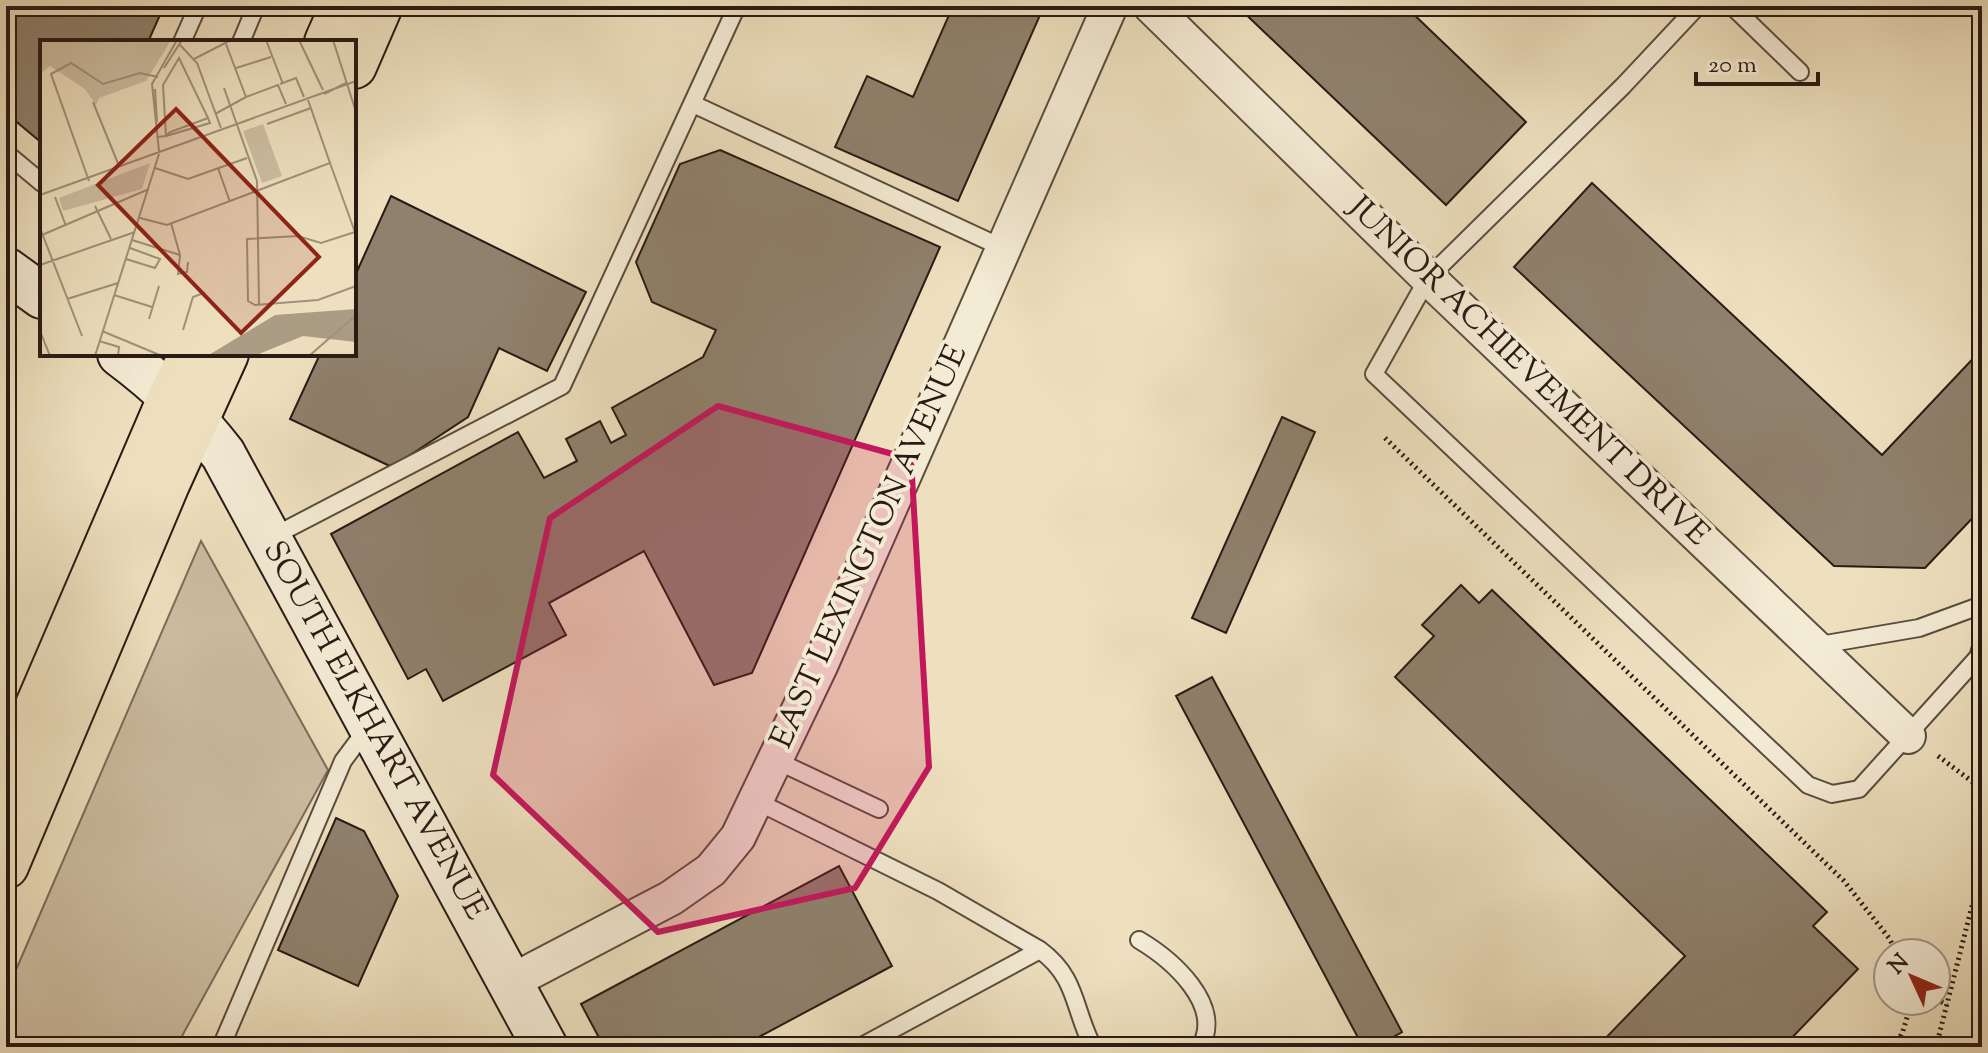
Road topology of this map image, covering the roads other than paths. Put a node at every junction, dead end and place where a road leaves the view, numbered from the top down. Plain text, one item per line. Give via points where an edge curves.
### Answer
1 (198, 6) edge
2 (256, 6) edge
3 (343, 6) edge
4 (380, 6) edge
5 (737, 6) edge
6 (1110, 6) edge
7 (1151, 6) edge
8 (1698, 6) edge
9 (1732, 6) edge
10 (183, 40) edge
11 (242, 40) edge
12 (328, 40) edge
13 (356, 61) edge
14 (1800, 72) dead end
15 (693, 104) junction
16 (6, 153) edge
17 (40, 181) edge
18 (1003, 248) junction
19 (1428, 278) junction
20 (122, 356) edge
21 (192, 356) edge
22 (224, 356) edge
23 (183, 408) junction
24 (269, 538) junction
25 (1982, 605) edge
26 (1982, 644) edge
27 (1814, 646) junction
28 (370, 724) junction
29 (1908, 736) junction
30 (775, 760) junction
31 (7, 777) edge
32 (756, 801) junction
33 (879, 809) dead end
34 (6, 866) edge
35 (1139, 940) dead end
36 (1040, 950) junction
37 (511, 982) junction
38 (221, 1047) edge
39 (545, 1047) edge
40 (860, 1047) edge
41 (1093, 1047) edge
42 (1200, 1047) edge

1 - 10 lane
2 - 11 lane
3 - 12 main road
4 - 13 main road
5 - 15 lane
6 - 18 street, EAST LEXINGTON AVENUE
7 - 19 street, JUNIOR ACHIEVEMENT DRIVE
8 - 19 lane
9 - 14 lane
15 - 18 lane
15 - 24 lane via 562,386
16 - 17 lane
18 - 30 street, EAST LEXINGTON AVENUE
19 - 27 street, JUNIOR ACHIEVEMENT DRIVE
19 - 29 lane via 1374,374 1808,785 1832,794 1859,789
20 - 23 main road, SOUTH ELKHART AVENUE
21 - 23 main road
22 - 23 main road
23 - 24 main road, SOUTH ELKHART AVENUE via 223,454
23 - 31 main road
23 - 34 main road
24 - 28 main road, SOUTH ELKHART AVENUE
25 - 27 lane via 1919,628
26 - 29 lane via 1978,657
27 - 29 street, JUNIOR ACHIEVEMENT DRIVE
28 - 37 main road, SOUTH ELKHART AVENUE
28 - 38 lane via 343,761
30 - 32 street, EAST LEXINGTON AVENUE
30 - 33 lane
32 - 36 lane via 938,891
32 - 37 street, EAST LEXINGTON AVENUE via 738,837 711,870 671,898
35 - 42 lane via 1171,964 1198,996 1206,1017
36 - 40 lane
36 - 41 lane via 1068,979
37 - 39 main road, SOUTH ELKHART AVENUE

